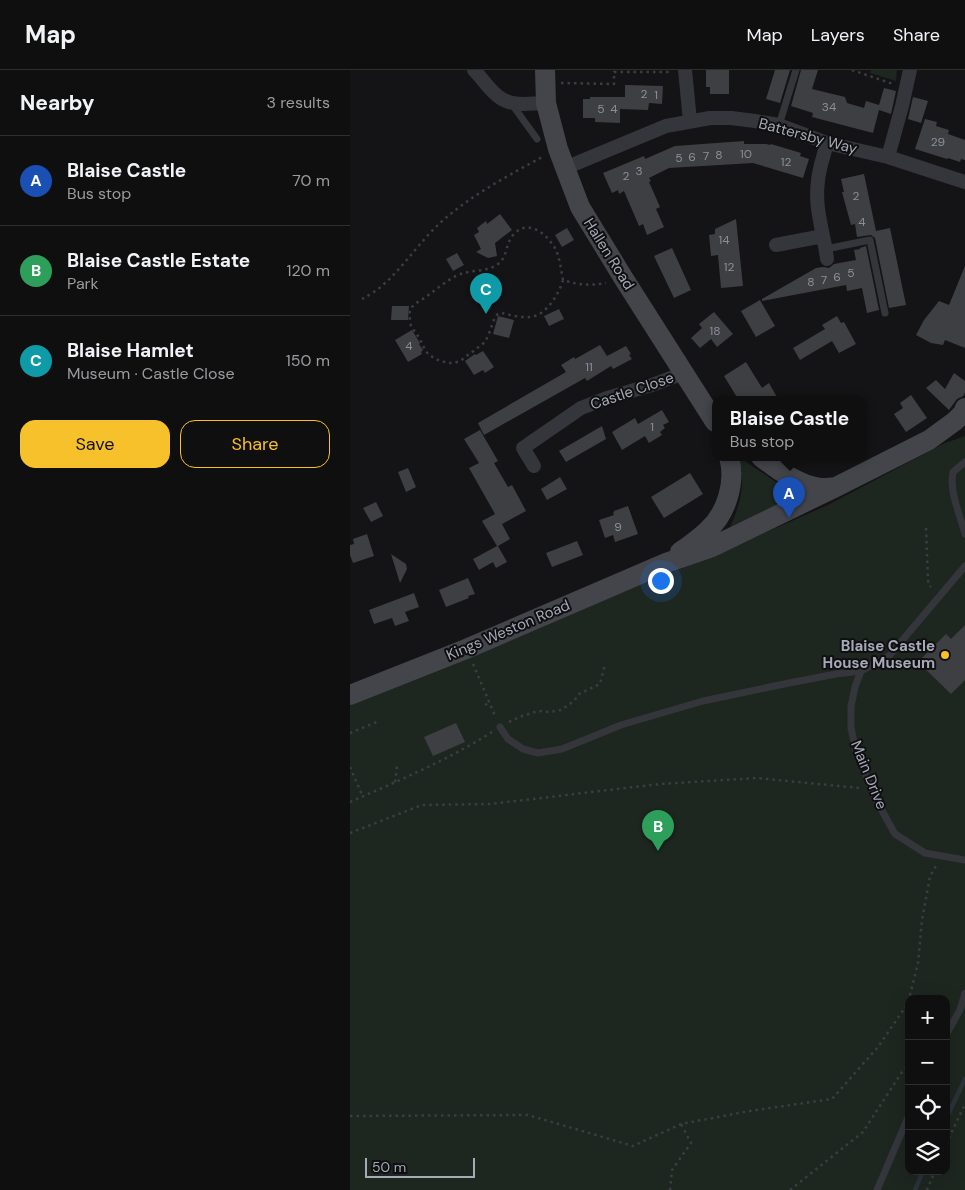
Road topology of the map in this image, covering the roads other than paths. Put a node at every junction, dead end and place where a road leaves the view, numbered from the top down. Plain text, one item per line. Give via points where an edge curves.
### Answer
1 (474, 70) edge
2 (796, 70) edge
3 (910, 70) edge
4 (685, 71) edge
5 (545, 76) edge
6 (511, 102) junction
7 (546, 103) junction
8 (690, 121) junction
9 (779, 125) junction
10 (537, 139) dead end
11 (828, 143) junction
12 (888, 157) junction
13 (565, 168) junction
14 (965, 182) edge
15 (776, 245) dead end
16 (825, 248) junction
17 (885, 313) dead end
18 (684, 374) junction
19 (964, 411) edge
20 (712, 417) edge
21 (730, 461) edge
22 (766, 461) edge
23 (965, 462) edge
24 (534, 466) dead end
25 (836, 487) junction
26 (963, 521) edge
27 (965, 534) edge
28 (666, 563) junction
29 (965, 566) edge
30 (861, 671) junction
31 (350, 695) edge
32 (500, 727) road end
33 (965, 860) edge
34 (965, 992) edge
35 (950, 1028) edge
36 (905, 1124) edge
37 (877, 1190) edge

1 - 6 street via 494,93
2 - 9 lane
3 - 12 street
4 - 8 street
5 - 7 main road, Hallen Road
6 - 7 street
6 - 10 lane
7 - 13 main road, Hallen Road
8 - 9 street, Battersby Way via 731,118
8 - 13 street, Battersby Way via 666,126
9 - 11 street, Battersby Way
11 - 12 street, Battersby Way
11 - 16 street via 818,180 817,202
12 - 14 street, Battersby Way
13 - 18 main road, Hallen Road via 580,207
15 - 16 street
16 - 17 lane via 870,240
18 - 20 main road, Hallen Road
18 - 24 street, Castle Close via 581,408 523,448
19 - 25 main road via 929,440
21 - 28 main road via 731,480 721,514 710,529
22 - 25 main road via 804,483 820,488
23 - 26 lane via 952,472 952,489
25 - 28 main road via 712,546
26 - 27 lane
28 - 31 main road, Kings Weston Road
29 - 30 lane via 889,656
30 - 32 lane via 703,701 622,725 562,749 538,753 523,749 508,739
30 - 33 lane, Main Drive via 851,706 851,728 856,751 875,798 895,834 925,853
34 - 35 lane
36 - 37 lane

